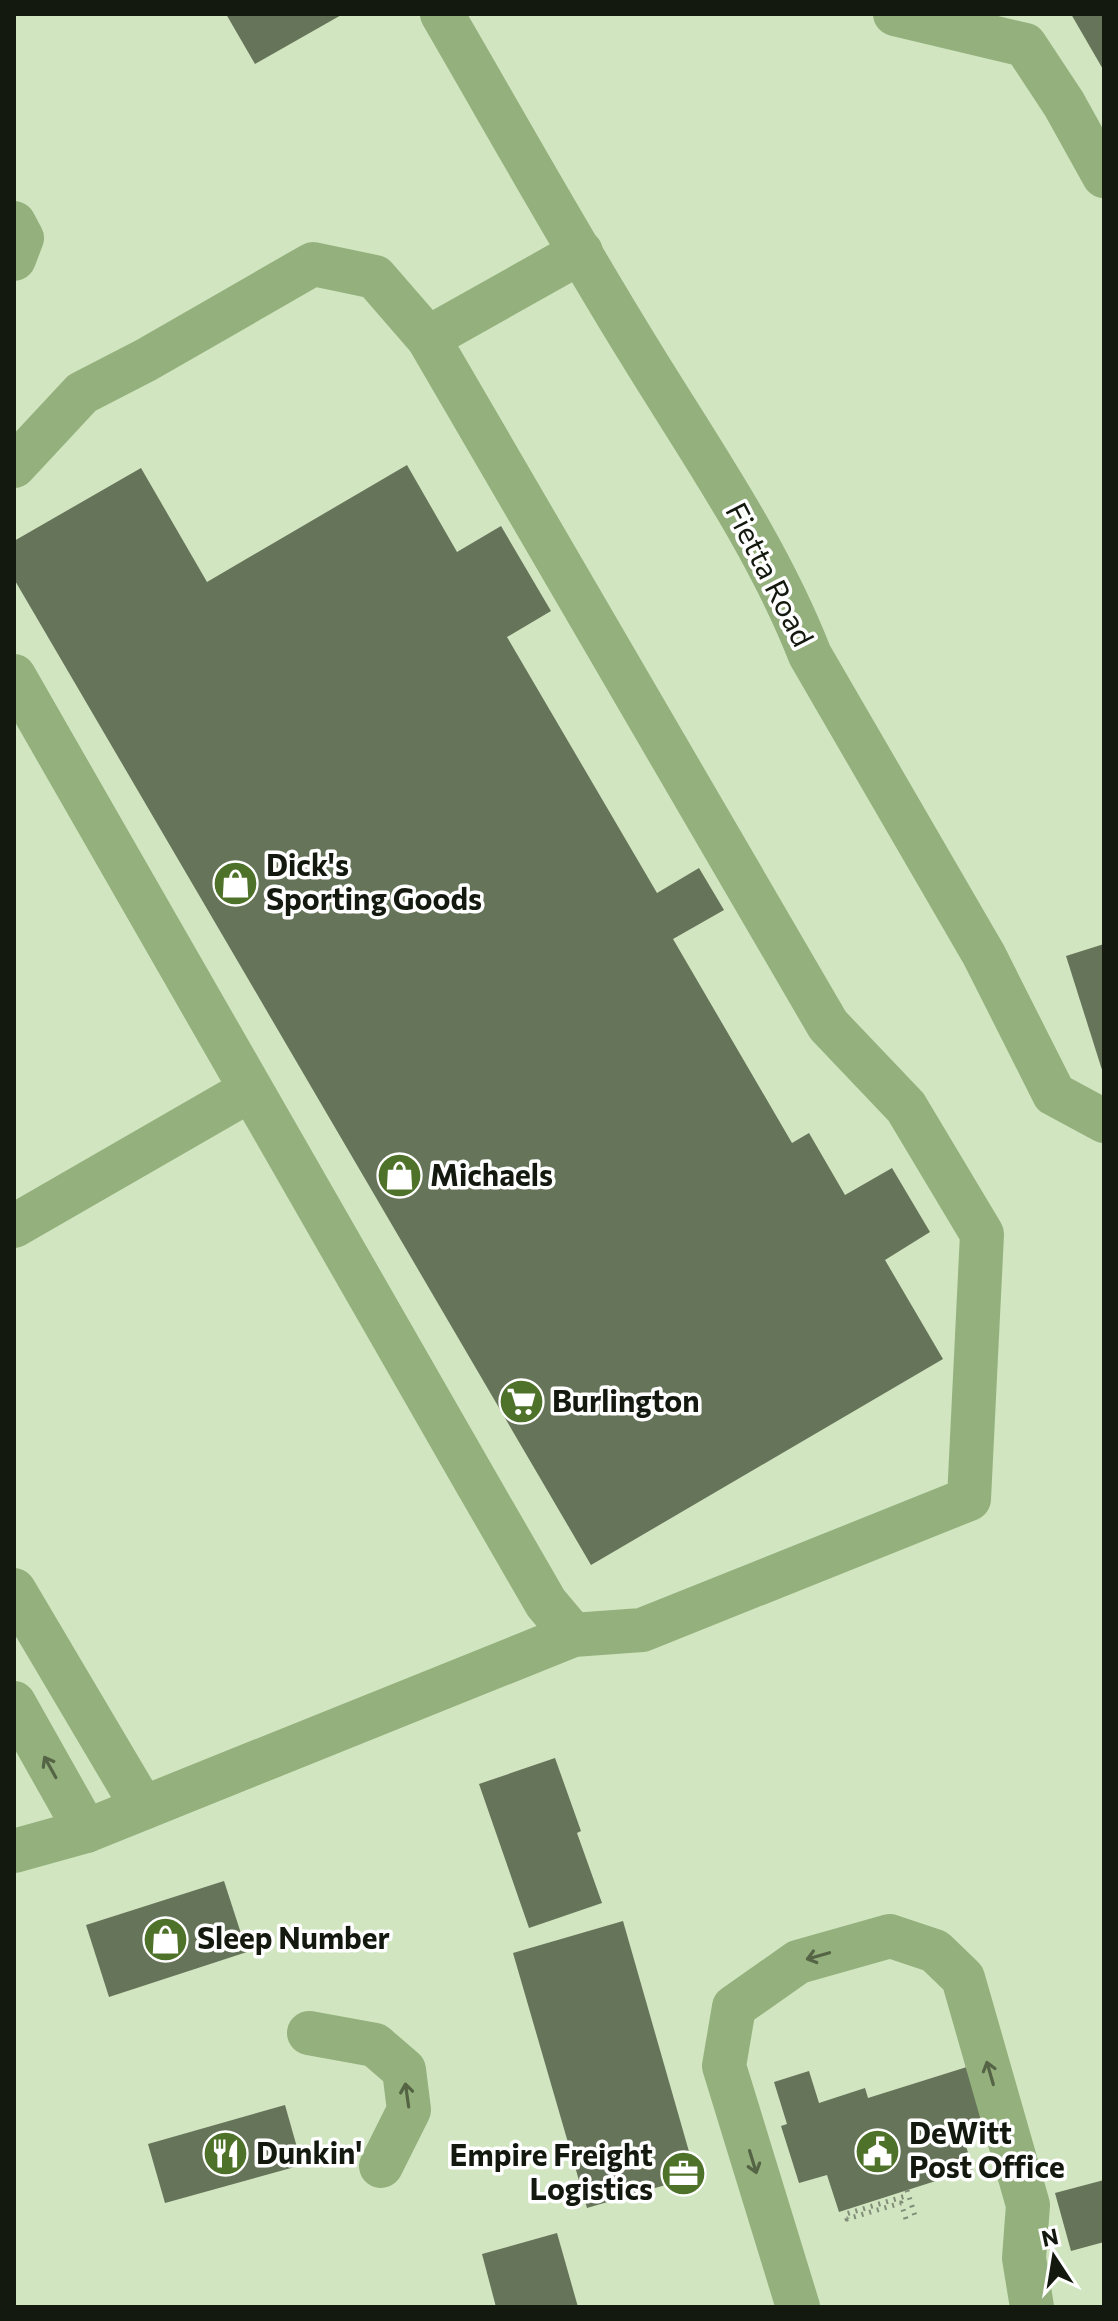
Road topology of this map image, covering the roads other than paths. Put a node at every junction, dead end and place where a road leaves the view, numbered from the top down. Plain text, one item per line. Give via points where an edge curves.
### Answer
1 (442, 14) edge
2 (895, 14) edge
3 (1104, 176) edge
4 (14, 223) edge
5 (581, 252) junction
6 (14, 259) edge
7 (428, 338) junction
8 (14, 466) edge
9 (14, 676) edge
10 (250, 1090) junction
11 (1104, 1121) edge
12 (14, 1226) edge
13 (14, 1590) edge
14 (573, 1635) junction
15 (14, 1703) edge
16 (143, 1808) junction
17 (86, 1831) junction
18 (14, 1851) edge
19 (309, 2033) dead end
20 (381, 2166) dead end
21 (798, 2307) edge
22 (1032, 2307) edge

1 - 5 lane, Fietta Road
2 - 3 lane via 1025,45
4 - 6 lane via 22,238
5 - 7 lane
5 - 11 lane, Fietta Road via 754,536 790,603 810,655 984,955 1054,1094
7 - 8 lane via 375,277 313,264 82,393
7 - 14 lane via 828,1025 906,1107 982,1234 969,1499 642,1630
9 - 10 lane
10 - 12 lane
10 - 14 lane via 546,1603
13 - 16 lane
14 - 16 lane
17 -> 15 lane
16 - 17 lane
17 - 18 lane
20 -> 19 lane via 409,2110 404,2070 375,2045
22 -> 21 lane via 1024,2258 1028,2205 963,1978 935,1951 890,1936 798,1962 734,2007 724,2066

